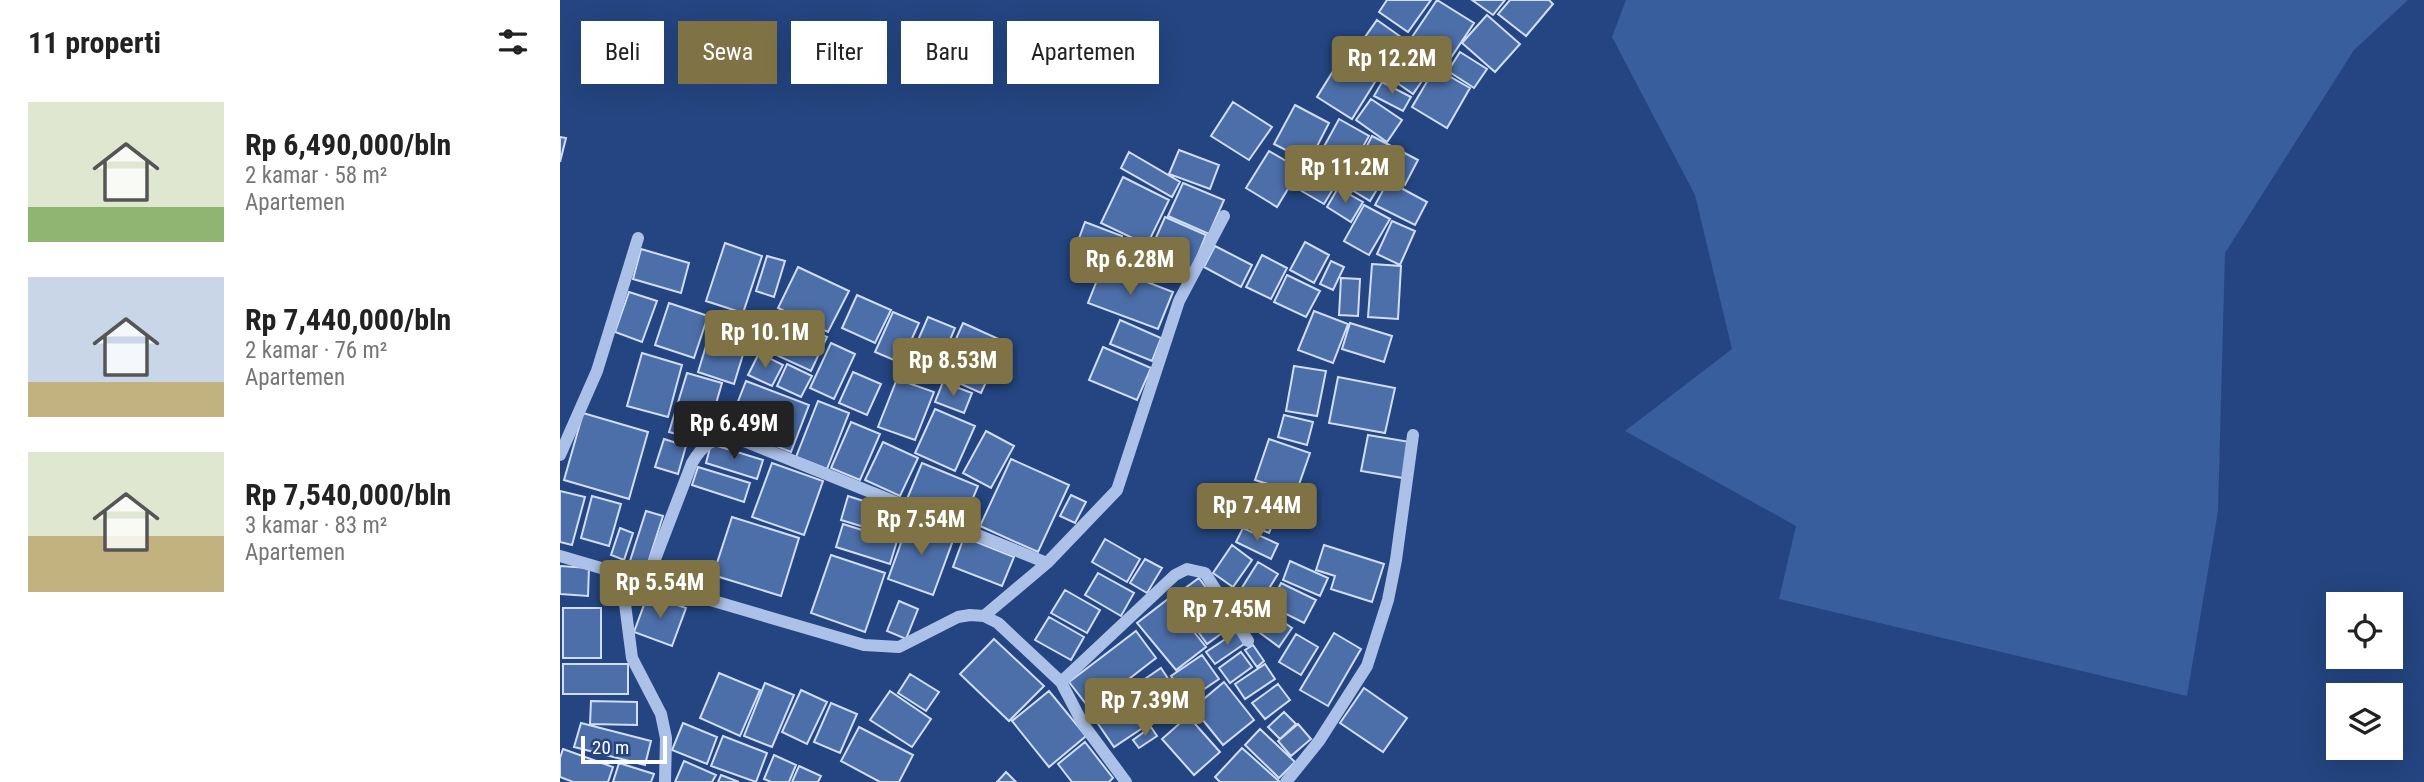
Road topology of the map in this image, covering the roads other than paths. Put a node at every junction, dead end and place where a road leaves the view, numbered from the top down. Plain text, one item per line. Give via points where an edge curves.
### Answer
1 (1224, 216) dead end
2 (638, 238) dead end
3 (1413, 435) dead end
4 (560, 455) edge
5 (560, 556) edge
6 (1047, 563) junction
7 (621, 573) junction
8 (647, 580) junction
9 (984, 617) junction
10 (1248, 641) dead end
11 (1061, 682) junction
12 (665, 782) edge
13 (1126, 782) edge
14 (1286, 782) edge

1 - 6 street via 1179,301 1117,490
2 - 4 street via 597,371
3 - 14 street via 1388,600 1367,666 1319,741
5 - 7 street
6 - 8 street via 734,437 710,441 692,463
6 - 9 street
7 - 8 street
7 - 12 street via 632,658 660,714 666,738
8 - 9 street via 881,647 899,647 958,617
9 - 11 street via 998,623
10 - 11 street via 1205,573 1187,569 1175,575
11 - 13 street via 1083,724

